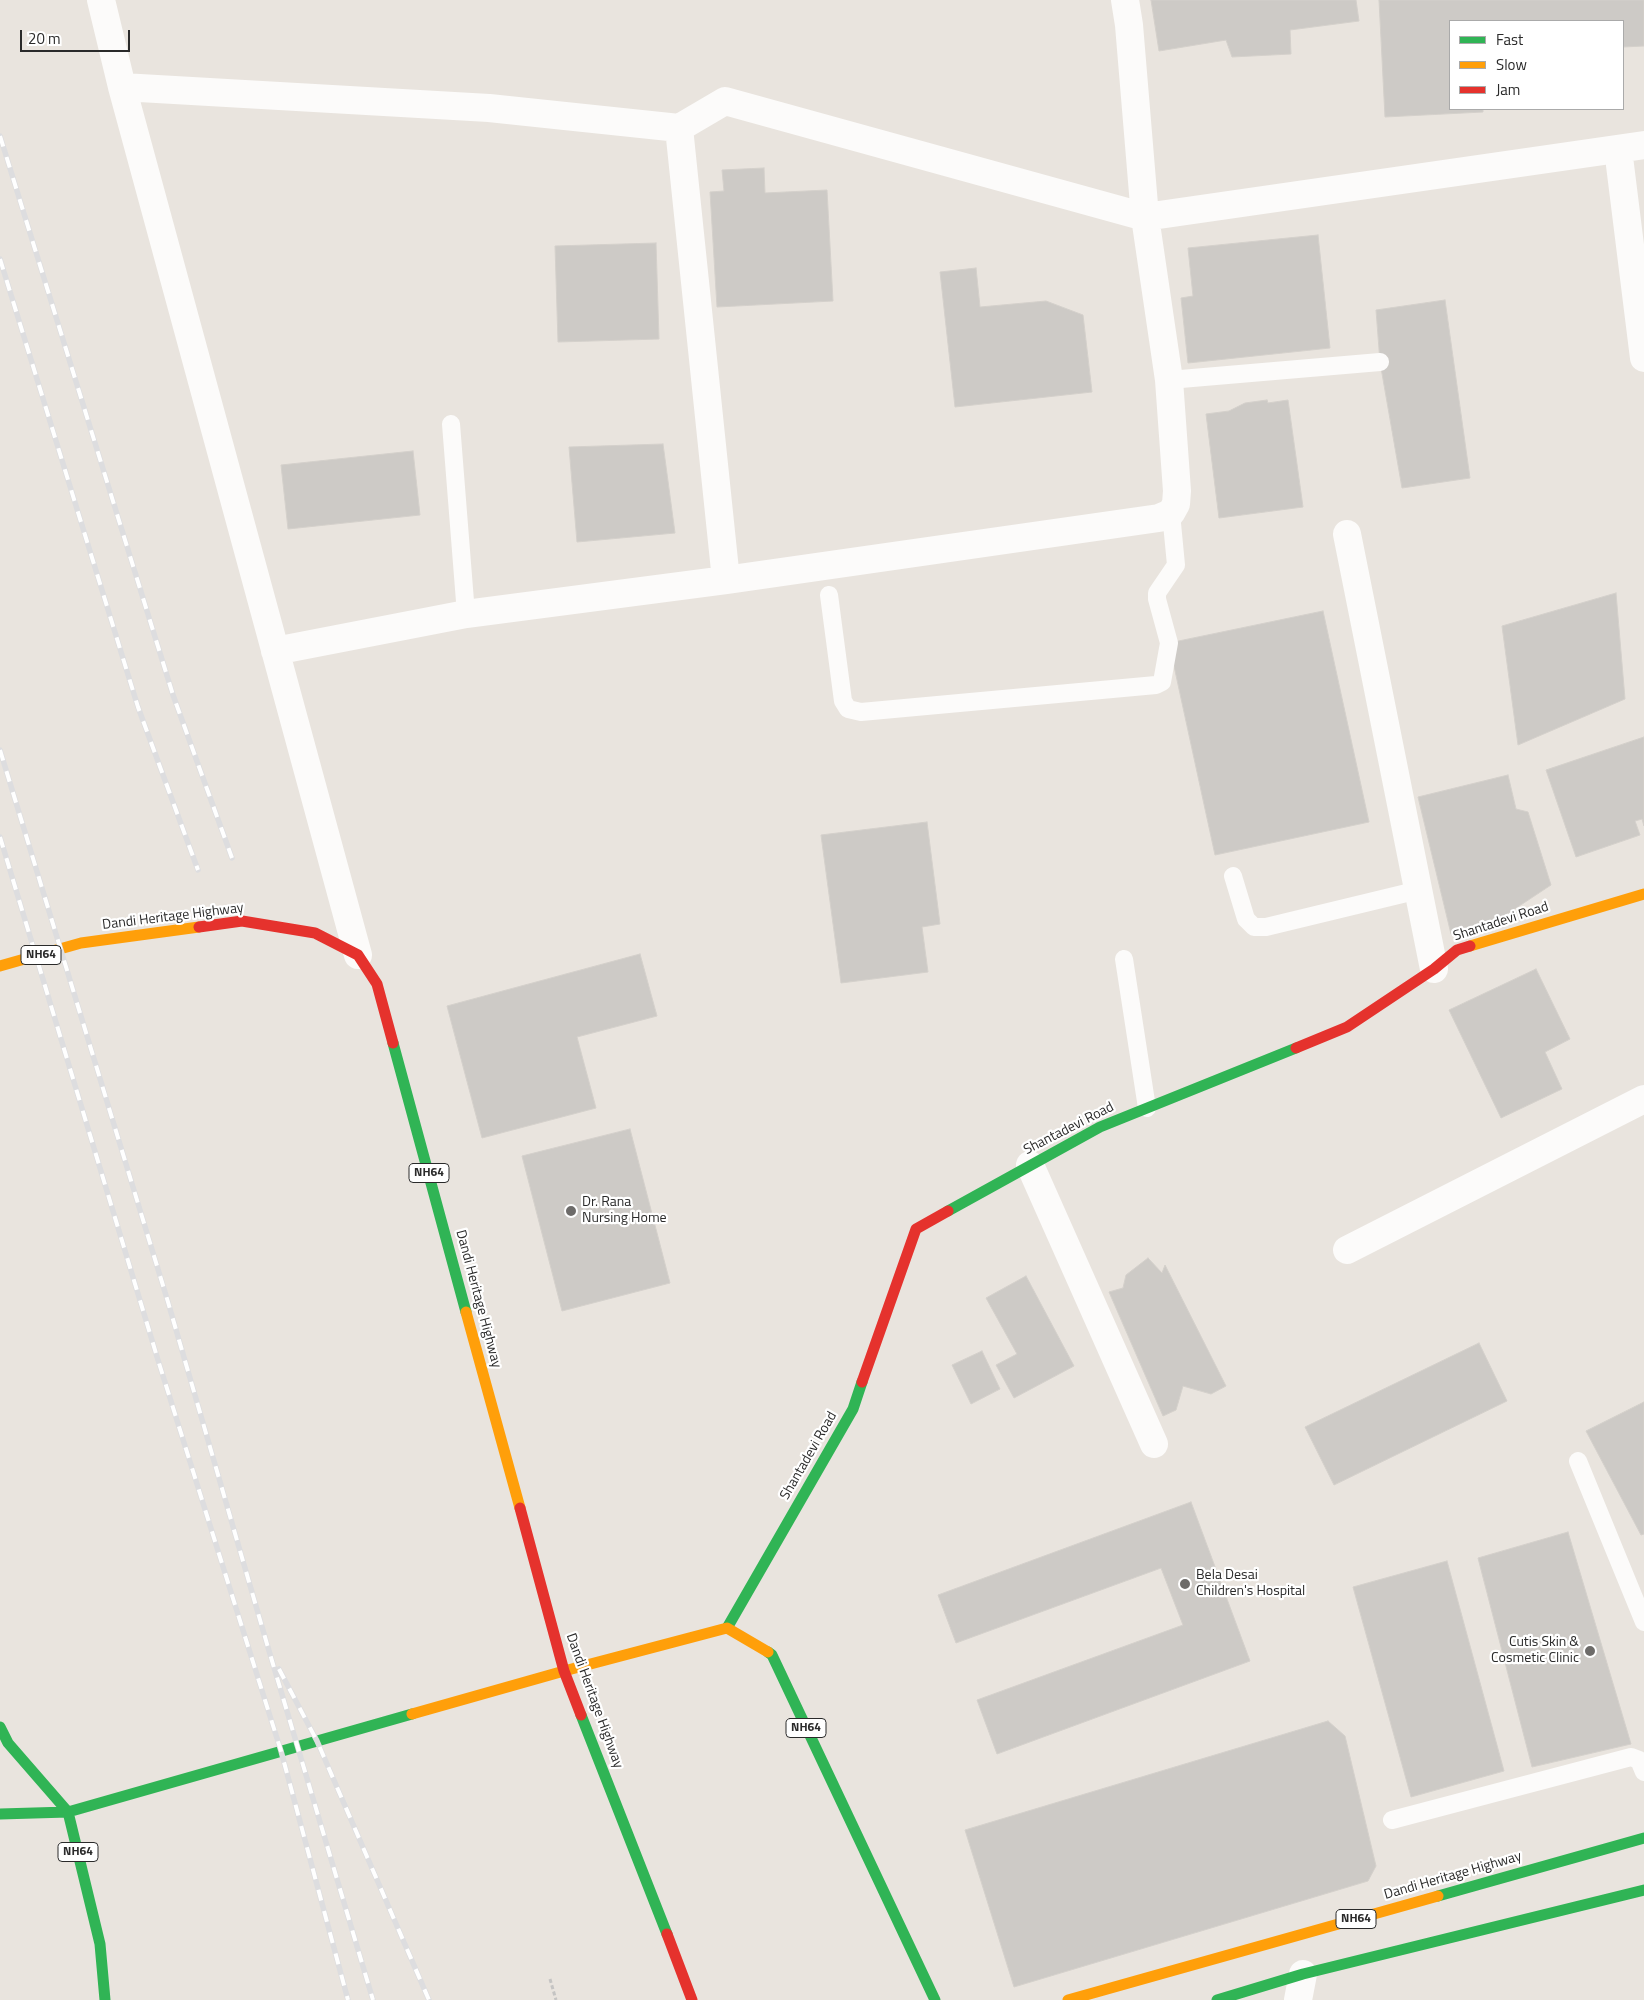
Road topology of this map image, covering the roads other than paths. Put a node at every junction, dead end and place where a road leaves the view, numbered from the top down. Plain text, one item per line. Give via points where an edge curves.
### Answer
1 (101, 0) edge
2 (1125, 0) edge
3 (122, 87) junction
4 (679, 128) junction
5 (1631, 147) edge
6 (1145, 218) junction
7 (1644, 358) edge
8 (1380, 362) dead end
9 (1169, 380) junction
10 (451, 424) dead end
11 (1170, 514) junction
12 (1347, 534) dead end
13 (726, 580) junction
14 (829, 596) dead end
15 (466, 614) junction
16 (275, 651) junction
17 (1233, 876) dead end
18 (1419, 890) junction
19 (1644, 894) edge
20 (358, 955) junction
21 (1124, 959) dead end
22 (0, 966) edge
23 (1434, 969) junction
24 (1644, 1099) edge
25 (1147, 1108) junction
26 (1030, 1165) junction
27 (1347, 1250) dead end
28 (1154, 1444) dead end
29 (1578, 1461) dead end
30 (1644, 1622) edge
31 (727, 1628) junction
32 (564, 1671) junction
33 (0, 1726) edge
34 (1644, 1772) edge
35 (68, 1812) junction
36 (0, 1814) edge
37 (1392, 1820) dead end
38 (1644, 1838) edge
39 (1644, 1890) edge
40 (1300, 1987) edge
41 (105, 2000) edge
42 (692, 2000) edge
43 (936, 2000) edge
44 (1068, 2000) edge
45 (1217, 2000) edge

1 - 3 street
2 - 6 street
3 - 4 street via 489,108
3 - 16 street
4 - 6 street via 725,101
4 - 13 street
5 - 6 street
5 - 7 street
6 - 9 street
8 - 9 lane
9 - 11 street via 1177,492 1176,504
10 - 15 lane
11 - 13 street
11 - 14 lane via 1176,566 1157,593 1169,643 1162,682 1156,685 861,712 848,709 843,701
12 - 18 street
13 - 15 street
15 - 16 street
16 - 20 street
17 - 18 lane via 1246,919 1254,927 1266,927
18 - 23 street
19 - 23 main road, Shantadevi Road via 1457,950
20 - 22 main road, Dandi Heritage Highway / NH64 via 315,933 242,921 81,943
20 - 32 main road, Dandi Heritage Highway / NH64 via 377,984
21 - 25 lane
23 - 25 main road, Shantadevi Road via 1348,1027
24 - 27 street
25 - 26 main road, Shantadevi Road via 1100,1127
26 - 28 street
26 - 31 main road, Shantadevi Road via 916,1229 853,1409
29 - 30 lane
31 - 32 main road
31 - 43 main road, NH64 via 772,1655
32 - 35 main road
32 - 42 main road, Dandi Heritage Highway / NH64
33 - 35 main road, NH64 via 8,1743
34 - 37 lane via 1639,1760 1631,1757
35 - 36 main road
35 - 41 main road, NH64 via 100,1944
38 - 44 main road, Dandi Heritage Highway / NH64
39 - 40 main road
40 - 45 main road

